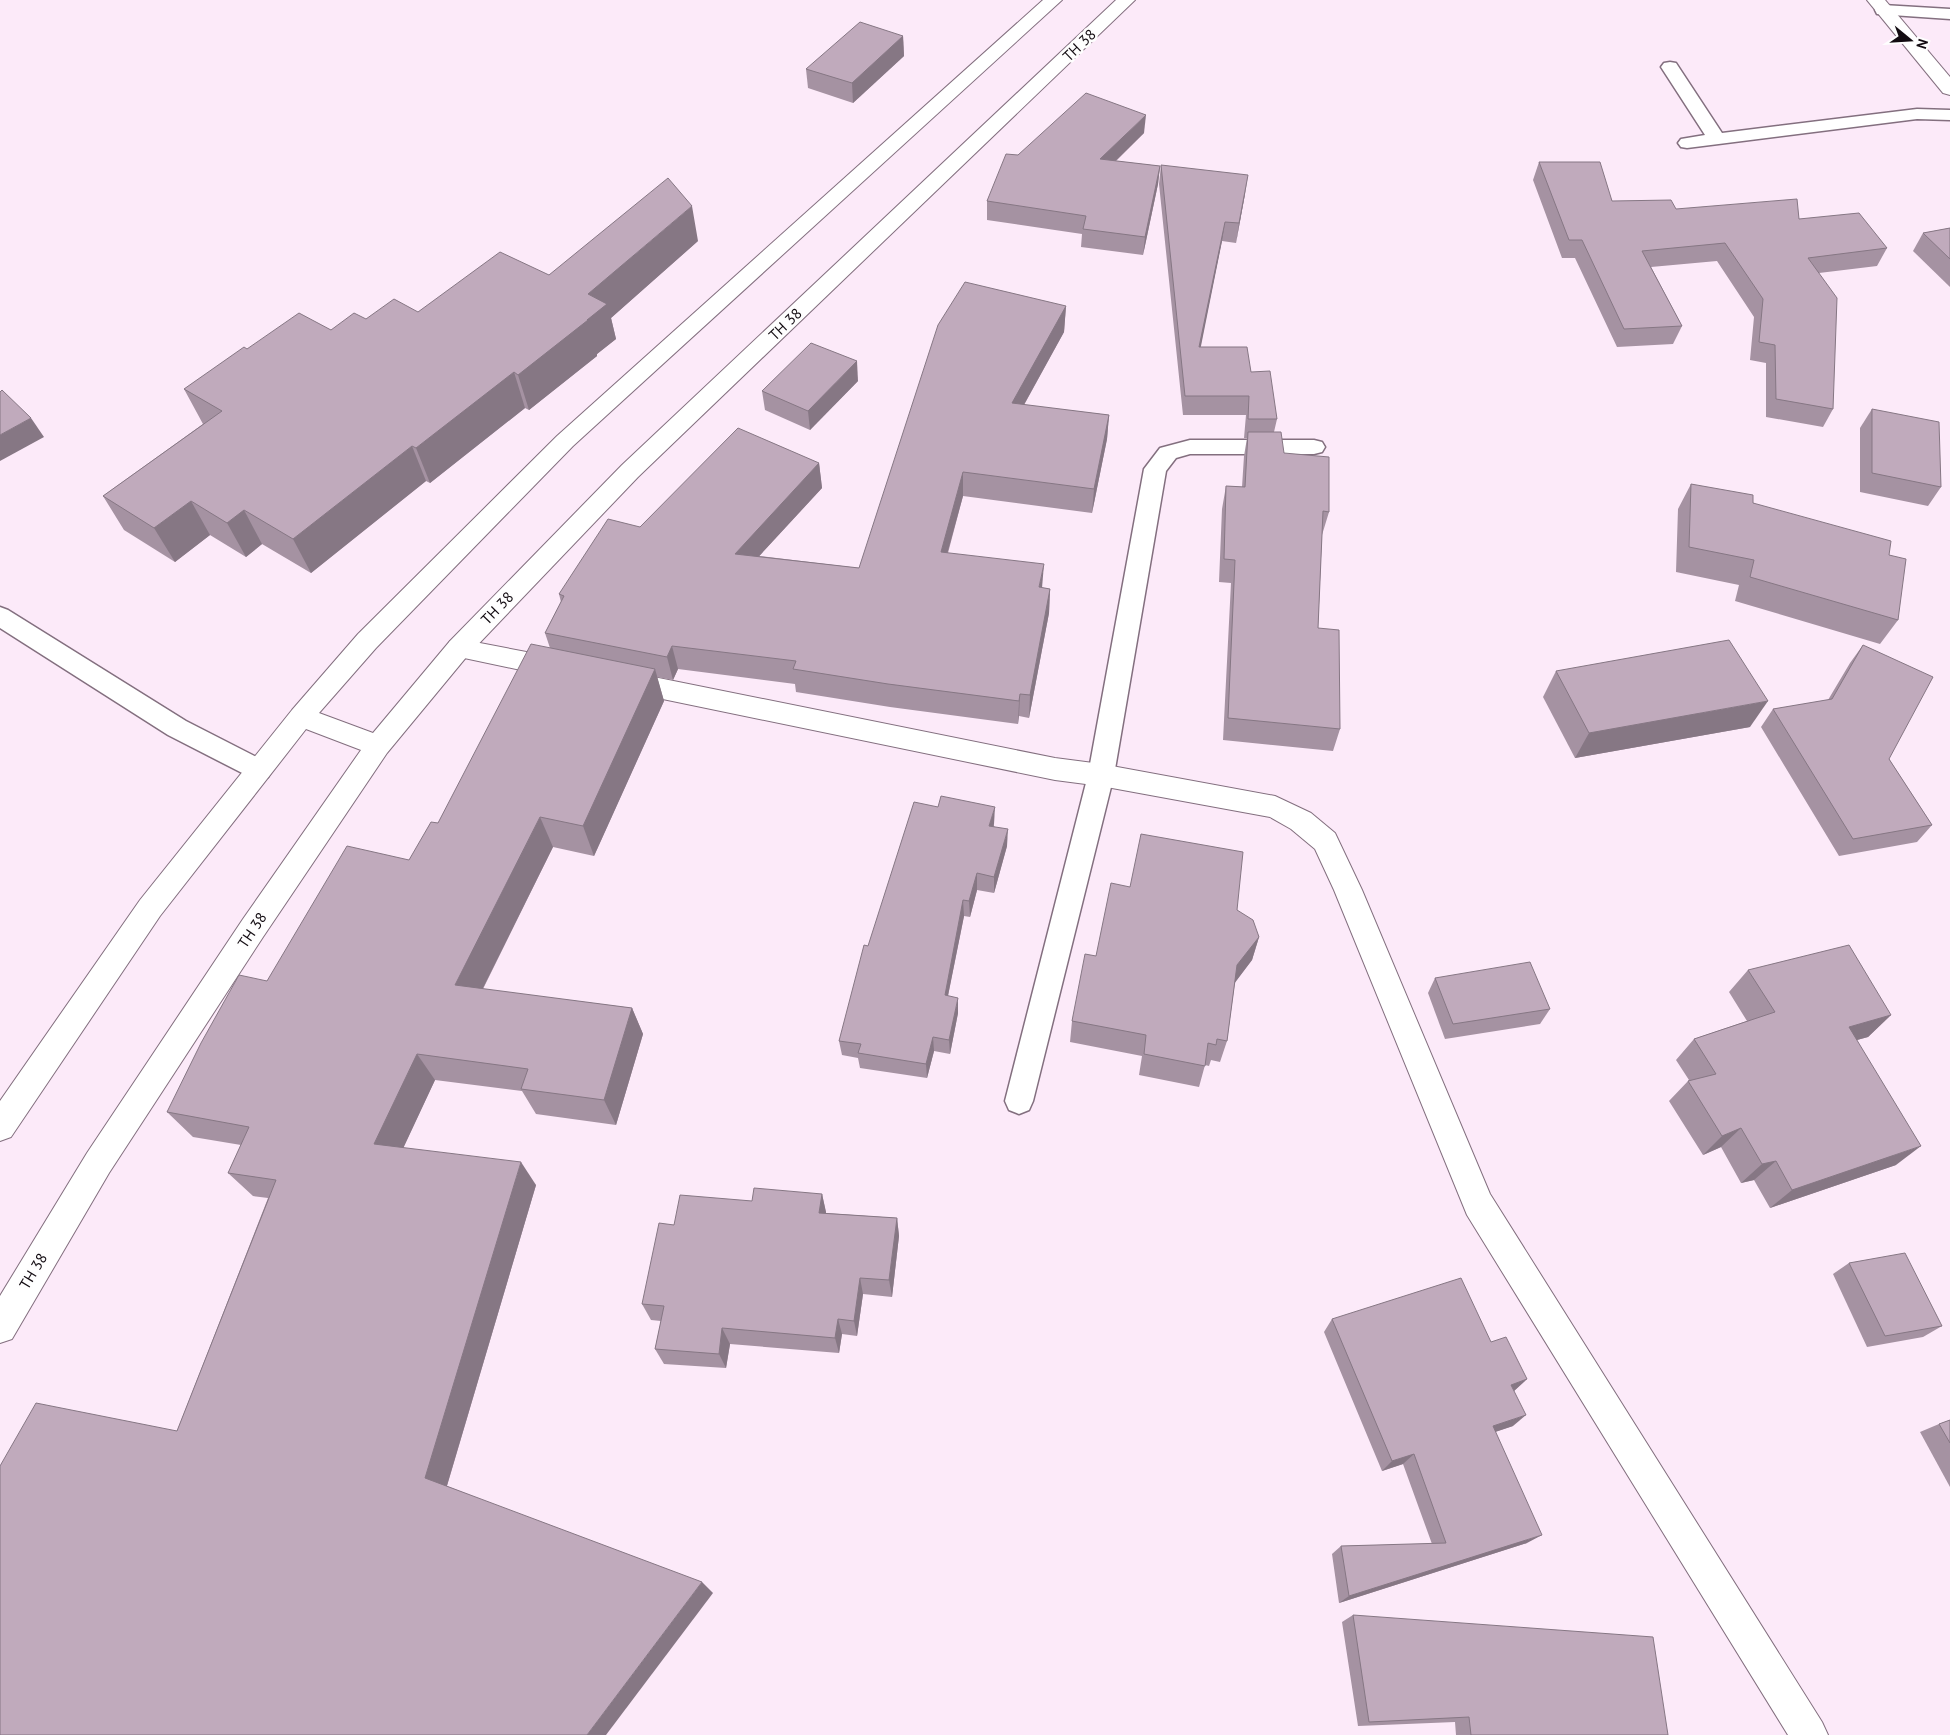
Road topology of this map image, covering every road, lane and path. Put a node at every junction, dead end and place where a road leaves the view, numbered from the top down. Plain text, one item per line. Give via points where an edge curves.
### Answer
1 (1053, 0) edge
2 (1126, 0) edge
3 (1880, 5) edge
4 (1950, 14) edge
5 (1670, 67) dead end
6 (1950, 89) edge
7 (1950, 115) edge
8 (1717, 140) junction
9 (1687, 143) dead end
10 (1314, 447) dead end
11 (0, 616) edge
12 (459, 648) junction
13 (301, 717) junction
14 (378, 746) junction
15 (259, 770) junction
16 (1101, 775) junction
17 (1019, 1102) dead end
18 (0, 1127) edge
19 (0, 1326) edge
20 (1809, 1735) edge

1 - 13 street via 565,441 367,641
2 - 12 street, TH 38 via 630,470
3 - 4 lane
3 - 6 street
5 - 8 lane
7 - 8 lane via 1917,114
8 - 9 lane
10 - 16 lane via 1190,447 1168,453 1155,469
11 - 15 lane via 177,728
12 - 14 street, TH 38
12 - 16 street via 1055,769
13 - 14 street
13 - 15 street
14 - 19 street, TH 38 via 98,1163
15 - 18 street via 150,908
16 - 17 lane
16 - 20 street via 1275,807 1301,821 1325,841 1478,1204

